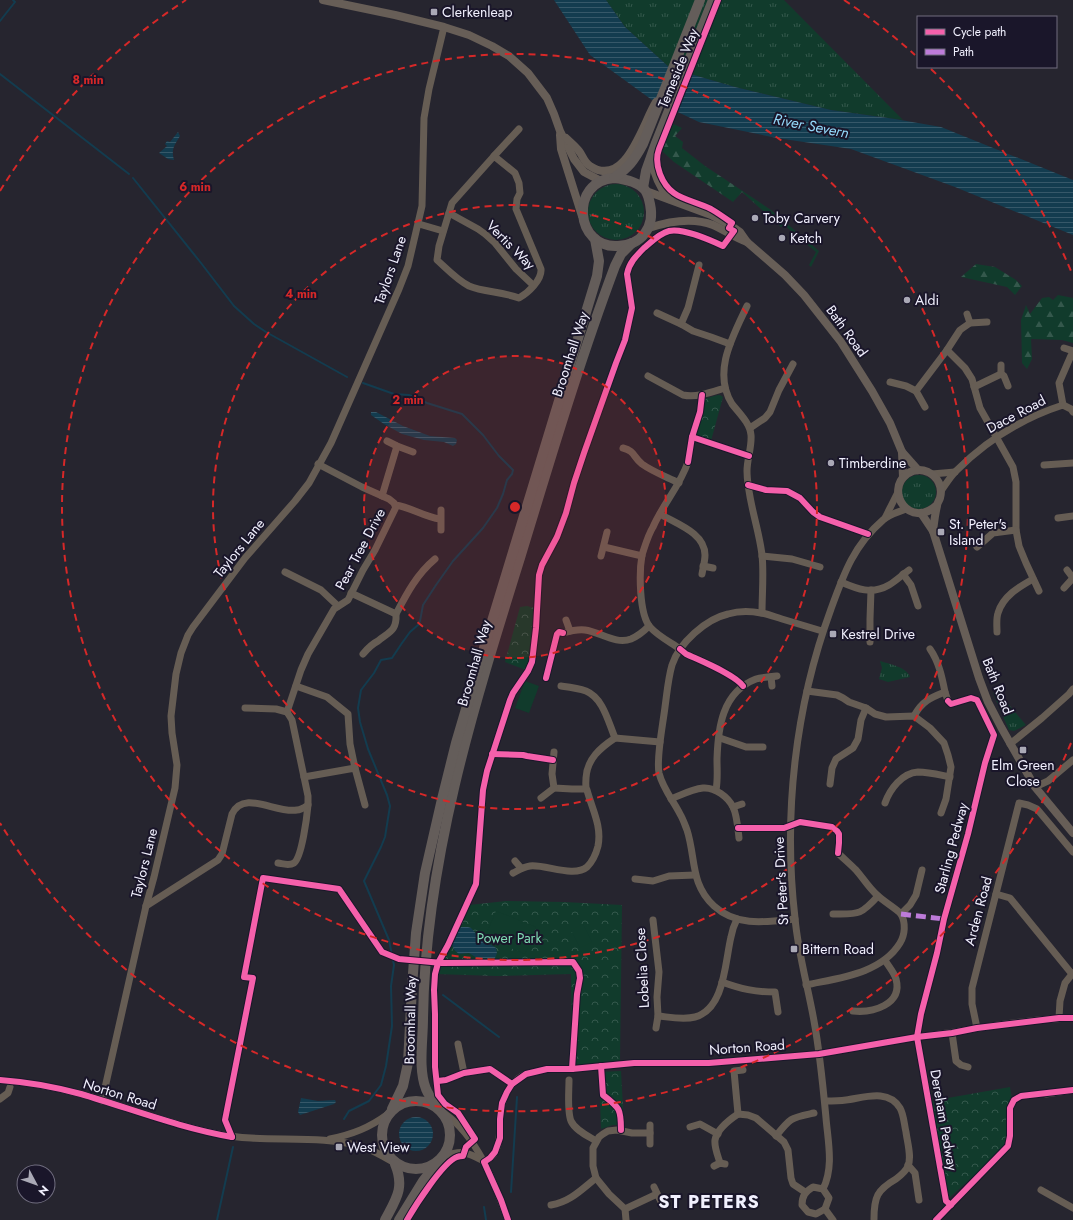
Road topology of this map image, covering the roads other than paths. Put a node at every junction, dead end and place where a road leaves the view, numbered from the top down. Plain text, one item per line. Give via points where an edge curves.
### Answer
1 (324, 0) edge
2 (700, 0) edge
3 (713, 0) edge
4 (342, 2) edge
5 (444, 27) junction
6 (646, 128) junction
7 (518, 129) dead end
8 (560, 131) junction
9 (494, 156) junction
10 (651, 158) junction
11 (614, 178) junction
12 (601, 181) junction
13 (644, 189) junction
14 (669, 199) junction
15 (449, 213) junction
16 (583, 219) junction
17 (419, 224) junction
18 (649, 228) junction
19 (443, 231) junction
20 (595, 239) junction
21 (747, 242) junction
22 (632, 243) junction
23 (699, 265) dead end
24 (533, 285) junction
25 (747, 306) dead end
26 (657, 313) dead end
27 (967, 314) dead end
28 (740, 321) junction
29 (987, 322) dead end
30 (970, 323) junction
31 (681, 324) junction
32 (748, 324) dead end
33 (730, 344) junction
34 (1064, 348) dead end
35 (947, 350) junction
36 (793, 364) dead end
37 (1001, 365) dead end
38 (1001, 374) junction
39 (648, 376) dead end
40 (890, 382) dead end
41 (1008, 386) dead end
42 (974, 387) junction
43 (725, 388) junction
44 (916, 391) junction
45 (1063, 405) junction
46 (925, 407) dead end
47 (1073, 412) edge
48 (750, 428) junction
49 (996, 437) junction
50 (387, 441) dead end
51 (397, 446) junction
52 (623, 448) dead end
53 (413, 452) dead end
54 (902, 452) junction
55 (688, 462) dead end
56 (1073, 463) edge
57 (318, 464) junction
58 (1044, 465) dead end
59 (918, 470) junction
60 (955, 472) junction
61 (932, 474) junction
62 (903, 478) junction
63 (679, 483) junction
64 (941, 491) junction
65 (898, 492) junction
66 (382, 496) junction
67 (395, 505) junction
68 (937, 505) junction
69 (906, 509) junction
70 (441, 510) dead end
71 (921, 513) junction
72 (660, 514) junction
73 (1073, 516) edge
74 (885, 518) junction
75 (440, 519) junction
76 (1065, 525) dead end
77 (441, 530) dead end
78 (1016, 530) junction
79 (933, 531) junction
80 (607, 532) dead end
81 (977, 547) dead end
82 (604, 548) junction
83 (601, 556) dead end
84 (642, 556) junction
85 (762, 556) junction
86 (435, 558) dead end
87 (703, 566) junction
88 (820, 567) dead end
89 (713, 568) dead end
90 (1067, 570) dead end
91 (285, 572) dead end
92 (702, 574) dead end
93 (1073, 578) edge
94 (1033, 579) junction
95 (840, 582) junction
96 (1064, 588) dead end
97 (871, 590) junction
98 (1039, 591) dead end
99 (351, 593) junction
100 (338, 606) junction
101 (918, 606) dead end
102 (762, 613) junction
103 (396, 614) junction
104 (566, 620) dead end
105 (649, 626) junction
106 (822, 631) junction
107 (997, 632) dead end
108 (870, 642) dead end
109 (680, 649) junction
110 (930, 649) dead end
111 (363, 654) dead end
112 (296, 686) junction
113 (561, 686) dead end
114 (772, 686) dead end
115 (1073, 689) edge
116 (807, 691) junction
117 (945, 692) junction
118 (948, 701) dead end
119 (245, 708) dead end
120 (866, 708) junction
121 (287, 712) junction
122 (914, 716) junction
123 (615, 738) junction
124 (720, 738) junction
125 (660, 742) junction
126 (1010, 744) junction
127 (763, 747) dead end
128 (554, 752) dead end
129 (1073, 760) edge
130 (355, 768) junction
131 (950, 776) junction
132 (304, 777) junction
133 (830, 784) dead end
134 (1035, 787) junction
135 (554, 788) junction
136 (586, 789) junction
137 (716, 790) junction
138 (541, 798) dead end
139 (671, 799) junction
140 (885, 803) dead end
141 (742, 804) dead end
142 (308, 805) junction
143 (365, 805) dead end
144 (733, 808) junction
145 (941, 813) dead end
146 (1073, 833) edge
147 (739, 838) dead end
148 (1073, 852) edge
149 (838, 853) dead end
150 (515, 861) dead end
151 (278, 863) dead end
152 (521, 868) junction
153 (922, 870) dead end
154 (513, 873) dead end
155 (695, 875) junction
156 (635, 879) dead end
157 (996, 894) junction
158 (878, 896) junction
159 (146, 906) junction
160 (833, 914) dead end
161 (900, 914) junction
162 (737, 919) junction
163 (795, 919) junction
164 (653, 920) dead end
165 (885, 960) junction
166 (1072, 974) edge
167 (722, 982) junction
168 (806, 985) junction
169 (853, 1011) dead end
170 (778, 1012) dead end
171 (658, 1016) junction
172 (1059, 1018) junction
173 (1073, 1018) edge
174 (656, 1028) dead end
175 (976, 1028) junction
176 (952, 1033) junction
177 (917, 1037) dead end
178 (458, 1044) dead end
179 (968, 1067) dead end
180 (547, 1069) dead end
181 (743, 1070) dead end
182 (464, 1073) junction
183 (0, 1080) edge
184 (446, 1080) dead end
185 (569, 1080) dead end
186 (512, 1084) junction
187 (10, 1087) dead end
188 (1073, 1090) edge
189 (1046, 1094) dead end
190 (0, 1099) edge
191 (102, 1101) junction
192 (825, 1101) junction
193 (440, 1110) junction
194 (390, 1112) junction
195 (814, 1113) dead end
196 (738, 1114) junction
197 (650, 1125) dead end
198 (690, 1127) dead end
199 (650, 1133) junction
200 (718, 1134) junction
201 (776, 1136) junction
202 (326, 1140) junction
203 (596, 1141) junction
204 (650, 1144) dead end
205 (441, 1159) junction
206 (483, 1161) junction
207 (394, 1163) junction
208 (720, 1164) dead end
209 (908, 1165) junction
210 (596, 1178) junction
211 (654, 1187) dead end
212 (823, 1189) junction
213 (1041, 1190) dead end
214 (805, 1192) junction
215 (657, 1194) junction
216 (919, 1200) dead end
217 (551, 1205) dead end
218 (662, 1206) dead end
219 (625, 1208) junction
220 (1073, 1208) edge
221 (825, 1209) junction
222 (874, 1218) dead end
223 (385, 1220) edge
224 (399, 1220) edge
225 (508, 1220) edge
226 (626, 1220) edge
227 (833, 1220) edge

1 - 4 main road
2 - 6 highway, Temeside Way via 664,92
3 - 10 highway, Temeside Way
4 - 5 main road
5 - 8 main road via 492,46 519,64 547,98
5 - 17 street, Taylors Lane via 424,118 422,206
6 - 8 main road via 625,160 614,169 606,170 590,166
6 - 11 highway, Temeside Way via 635,159
7 - 9 street
8 - 12 main road via 574,159 584,172
8 - 16 main road via 561,149
9 - 15 street via 452,203
9 - 24 street via 515,173 519,183 520,193 516,199 516,209 541,269 541,274
10 - 13 highway, Temeside Way via 646,171
10 - 14 main road via 656,177
11 - 12 highway
11 - 13 highway via 637,184
12 - 16 highway via 586,195
13 - 14 main road, Bath Road
13 - 18 highway via 651,208 652,219
14 - 21 main road, Bath Road via 730,225 740,232
15 - 19 street
15 - 24 street, Vertis Way via 485,234
16 - 20 highway via 586,228
17 - 19 street
17 - 57 street, Taylors Lane via 399,289 331,443
18 - 21 main road, Bath Road via 675,222 696,221 712,225
18 - 22 highway
19 - 24 street via 437,260 470,286 519,298
20 - 22 highway via 611,246
20 - 194 highway, Broomhall Way via 599,262 597,276 456,743 432,841 416,933 408,1063 403,1086
21 - 54 main road, Bath Road via 804,295 841,342 890,423
22 - 193 highway, Broomhall Way via 621,254 615,266 581,366 507,599 453,792 437,865 425,966 422,1064 425,1087
23 - 31 street via 688,308
25 - 28 street
26 - 31 street
27 - 30 street
28 - 32 street
28 - 33 street
29 - 30 street
30 - 35 street via 960,330
31 - 33 street
33 - 43 street via 725,359
34 - 45 street via 1073,352 1059,383
35 - 42 street via 965,368
35 - 44 street
36 - 48 street via 770,412
37 - 38 street
38 - 41 street
38 - 42 street
39 - 43 street via 688,396
40 - 44 street
42 - 49 street via 980,408
43 - 48 street via 732,403
44 - 46 street
45 - 47 street, Dace Road
45 - 49 street, Dace Road via 1022,422
48 - 85 street via 751,445 747,470
49 - 60 street, Dace Road
49 - 78 street via 1015,474
50 - 51 street
51 - 53 street
51 - 66 street
52 - 63 street via 632,448 641,463
54 - 59 main road, Bath Road
54 - 62 main road, Bath Road
55 - 63 street
56 - 58 street
57 - 66 street, Pear Tree Drive
57 - 159 street, Taylors Lane via 309,483 245,558 188,635 181,653 172,697 172,733 177,764 175,788
59 - 61 main road
59 - 62 main road
60 - 61 street
60 - 64 street, Dace Road
61 - 64 main road via 937,479
62 - 65 main road, Bath Road
63 - 72 street
64 - 68 main road, Bath Road
65 - 69 main road
65 - 74 street, St Peter's Drive
66 - 67 street, Pear Tree Drive
67 - 75 street
67 - 99 street, Pear Tree Drive via 375,550
68 - 71 main road
68 - 79 main road, Bath Road
69 - 71 main road
69 - 74 street, St Peter's Drive
70 - 75 street
71 - 79 main road, Bath Road
72 - 84 street
72 - 87 street via 694,533 702,543 705,556
73 - 76 street via 1061,518
74 - 95 street, St Peter's Drive via 854,552
75 - 77 street
78 - 81 street via 993,533
78 - 94 street via 1019,546
79 - 126 main road, Bath Road via 979,678 988,702
80 - 82 street
82 - 83 street
82 - 84 street
84 - 105 street via 641,596
85 - 88 street via 792,559
85 - 102 street
86 - 103 street via 414,581
87 - 89 street
87 - 92 street
90 - 93 street
91 - 100 street via 322,590
93 - 96 street
94 - 98 street
94 - 107 street via 1013,592 1004,602 998,611 1000,622
95 - 97 street via 857,589
95 - 106 street, St Peter's Drive
97 - 101 street via 886,587 906,572
97 - 108 street
99 - 100 street, Pear Tree Drive via 348,600
99 - 103 street
100 - 112 street, Pear Tree Drive via 308,654
102 - 106 street
102 - 109 street via 728,614 714,620 700,628
103 - 111 street via 397,621 390,633
104 - 105 street via 567,632 584,630 622,640 640,634
105 - 109 street
106 - 116 street, St Peter's Drive
109 - 125 street via 672,664
110 - 117 street via 939,667
112 - 121 street, Pear Tree Drive
112 - 130 street via 327,697 348,714
113 - 123 street via 584,690 593,695 604,711
114 - 124 street via 774,677 757,679 743,686 731,699 723,714
115 - 126 street
116 - 120 street via 837,695
116 - 163 street, St Peter's Drive via 793,776 790,844
117 - 118 street
117 - 122 street via 920,706
119 - 121 street
120 - 122 street via 886,717
120 - 133 street via 858,740 853,748 836,759
121 - 132 street via 292,720
122 - 131 street via 930,728 944,744 950,761
123 - 125 street
123 - 136 street via 601,747 592,760 587,772
124 - 127 street via 746,747
124 - 137 street
125 - 139 street via 659,772 664,789
126 - 134 main road, Bath Road
128 - 135 street
129 - 134 street via 1048,781
130 - 132 street
130 - 143 street
131 - 140 street via 919,772 907,775 894,787
131 - 145 street
132 - 142 street
134 - 146 main road, Bath Road
135 - 136 street
135 - 138 street
136 - 152 street via 597,818 599,839 596,854 588,867 579,871 531,866
137 - 139 street via 693,790
137 - 144 street
139 - 155 street via 688,833
141 - 144 street
142 - 151 street via 297,860 288,865
142 - 159 street via 297,810 289,810 249,802 241,804 232,814 222,854 218,860
144 - 147 street
148 - 157 street, Arden Road via 1037,809 1019,802
149 - 158 street
150 - 152 street
152 - 154 street
153 - 161 street via 916,895
155 - 156 street via 669,876 653,881
155 - 162 street via 703,894 714,906
157 - 166 street via 1010,898
157 - 175 street, Arden Road via 972,988
158 - 160 street via 859,913
158 - 161 street
159 - 191 street, Taylors Lane
161 - 165 street via 905,928 903,938 896,950
162 - 163 street via 750,922
162 - 167 street, Lobelia Close via 731,935
163 - 168 street, St Peter's Drive
164 - 171 street, Lobelia Close via 659,972
165 - 168 street via 856,974
165 - 169 street via 895,977 897,988 894,996 883,1007 863,1012
166 - 172 street via 1065,983
167 - 170 street via 757,992 775,992
167 - 171 street, Lobelia Close via 714,1002 706,1012 695,1017
168 - 192 street, St Peter's Drive
171 - 174 street, Lobelia Close
172 - 173 street
172 - 175 street
175 - 176 street
176 - 177 street
176 - 179 street via 956,1061
178 - 182 street
180 - 186 street via 526,1074
181 - 196 street via 734,1071
182 - 184 street
182 - 186 street via 490,1069
183 - 191 street, Norton Road via 33,1083
185 - 203 street via 571,1122
186 - 206 street via 502,1103 500,1138 495,1152
187 - 190 street via 8,1093
188 - 189 street
191 - 202 street, Norton Road via 219,1135 259,1139
192 - 209 street via 871,1095 892,1100 903,1118 909,1150
192 - 212 street, St Peter's Drive via 830,1163
193 - 194 highway via 423,1102 411,1101
193 - 205 highway via 449,1122 452,1138 448,1151
193 - 206 street via 472,1141
194 - 202 street, Norton Road via 363,1129
194 - 207 highway via 384,1122 382,1139
195 - 201 street via 789,1120
196 - 200 street via 728,1121
196 - 201 street via 756,1118
197 - 199 street
198 - 200 street via 700,1124
199 - 203 street via 617,1130 603,1134
199 - 204 street
200 - 208 street via 715,1141
201 - 214 street via 784,1142 788,1150 793,1184
202 - 207 street, Norton Road via 364,1147
203 - 210 street via 592,1154
205 - 206 street via 464,1152
205 - 207 highway via 420,1169 403,1168
205 - 224 highway via 423,1181
206 - 225 street
207 - 223 highway via 399,1172 400,1182 398,1193
209 - 216 street via 915,1173
209 - 222 street via 900,1176 884,1186 877,1195
210 - 217 street via 567,1200
210 - 219 street
211 - 215 street
212 - 214 street via 813,1187
212 - 221 street, St Peter's Drive via 829,1198
213 - 220 street
214 - 221 street via 802,1205 808,1212 816,1214
215 - 218 street
215 - 219 street
219 - 226 street
221 - 227 street

